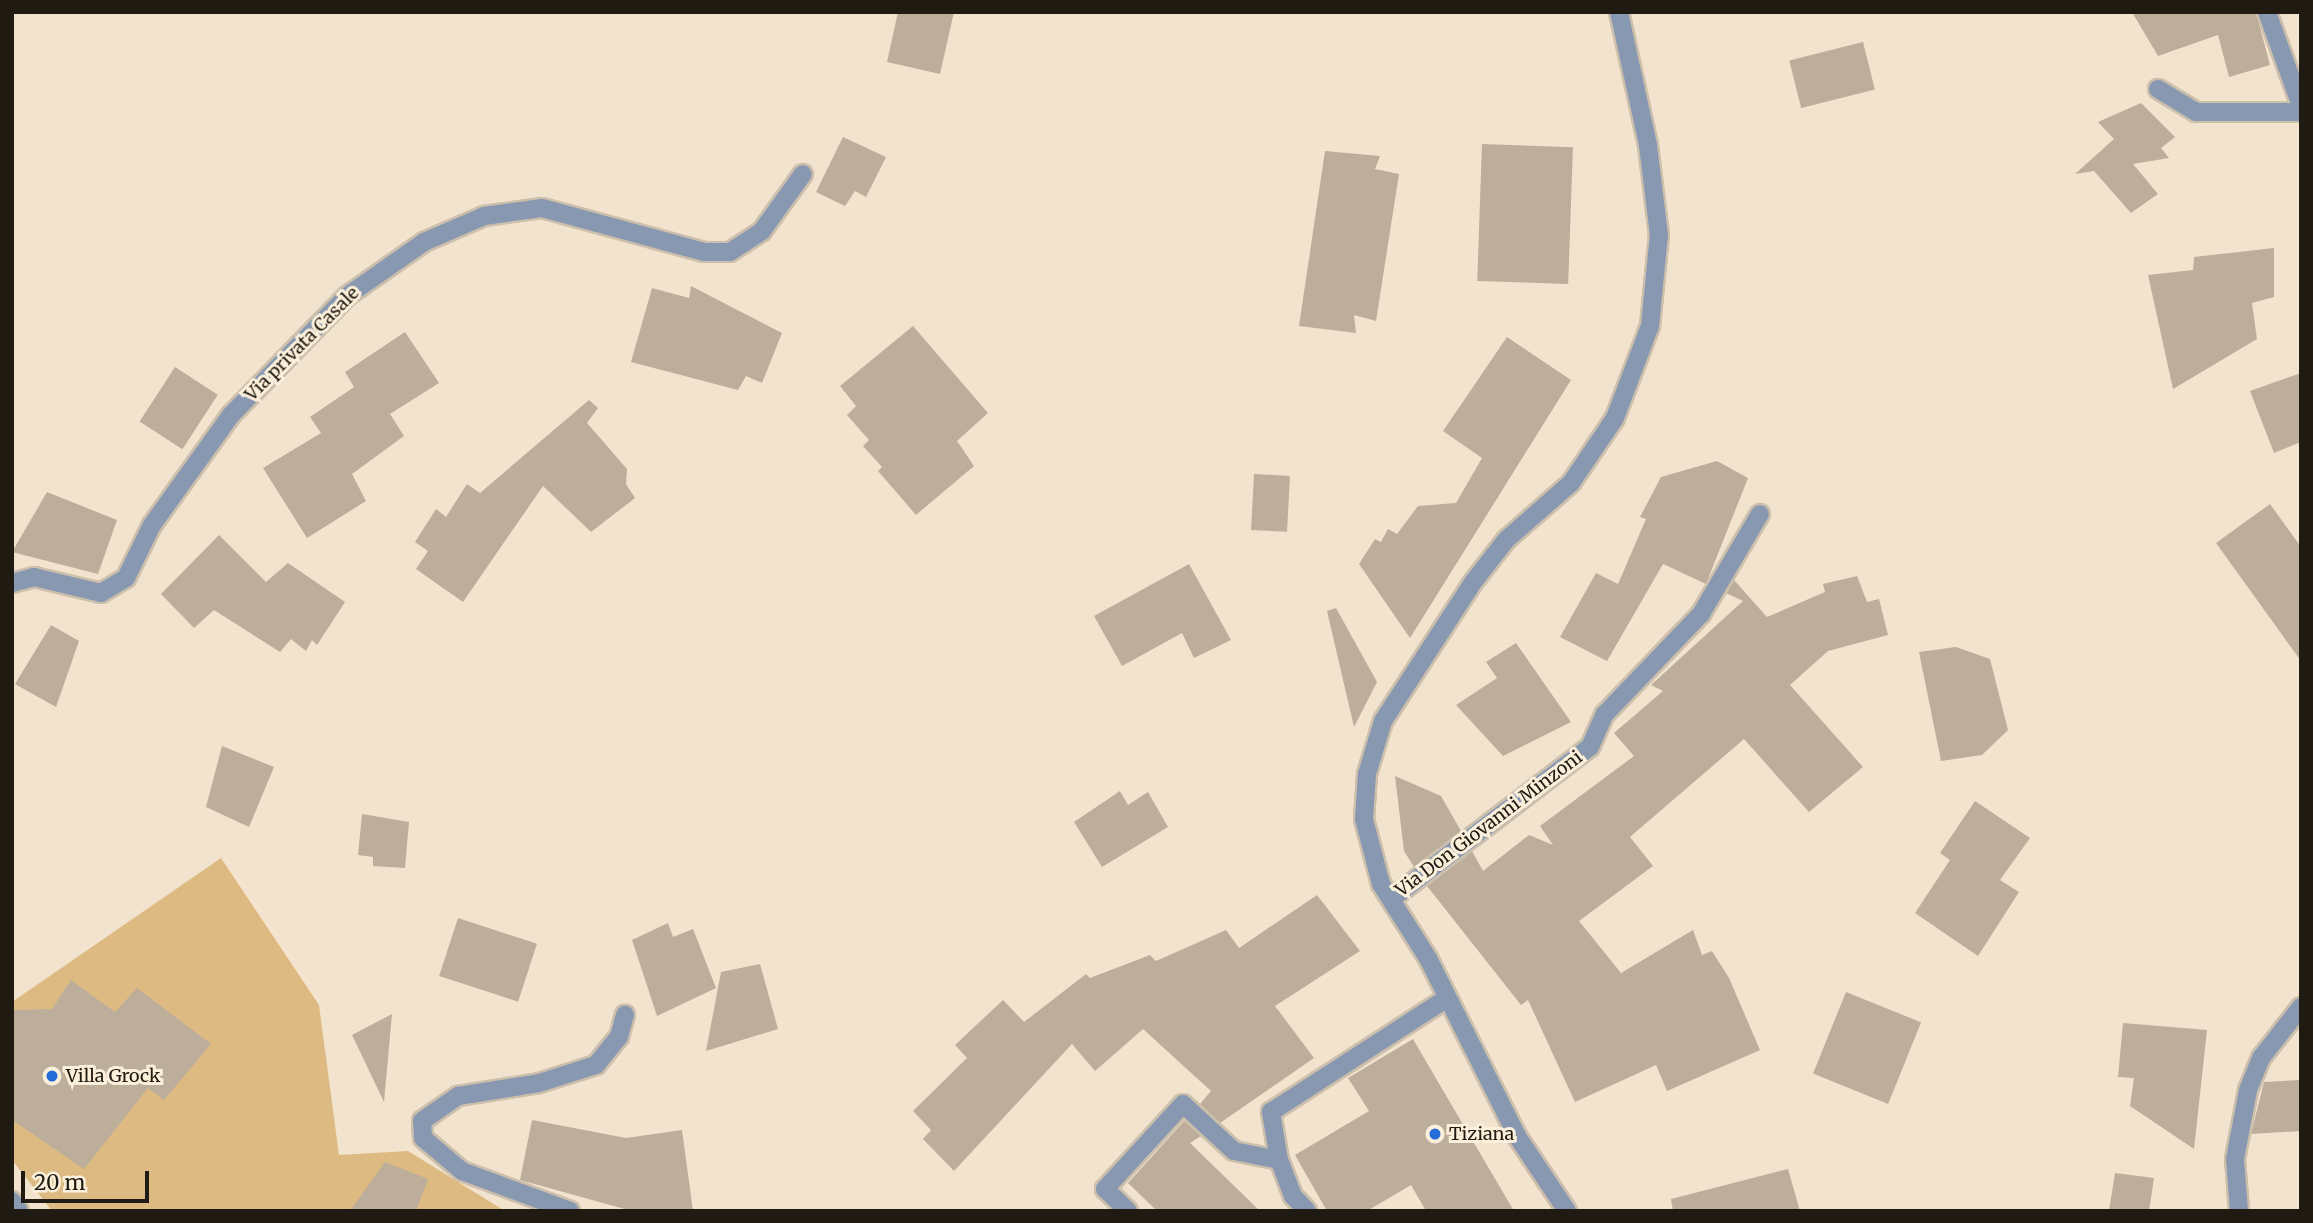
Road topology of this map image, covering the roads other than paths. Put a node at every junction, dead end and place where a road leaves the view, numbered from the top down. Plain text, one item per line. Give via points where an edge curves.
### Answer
1 (1619, 12) edge
2 (2267, 12) edge
3 (2158, 89) dead end
4 (2301, 106) edge
5 (2301, 112) edge
6 (803, 174) dead end
7 (1760, 514) dead end
8 (12, 583) edge
9 (1391, 899) junction
10 (1446, 999) junction
11 (2301, 1007) edge
12 (625, 1015) dead end
13 (1279, 1160) junction
14 (12, 1200) edge
15 (19, 1211) edge
16 (570, 1211) edge
17 (1128, 1211) edge
18 (1307, 1211) edge
19 (1567, 1211) edge
20 (2239, 1211) edge

1 - 9 street, Via Don Giovanni Minzoni via 1648,145 1659,235 1650,326 1615,418 1571,483 1506,540 1474,581 1383,721 1367,774 1364,819
2 - 4 street
3 - 5 street via 2196,112
6 - 8 street, Via privata Casale via 762,231 730,251 704,253 542,208 484,216 424,242 347,296 231,415 152,525 127,578 101,593 34,577
7 - 9 street, Via Don Giovanni Minzoni via 1701,614 1605,714 1590,747
9 - 10 street, Via Don Giovanni Minzoni
10 - 13 street via 1271,1112
10 - 19 street, Via Don Giovanni Minzoni via 1517,1136
11 - 20 street via 2261,1058 2248,1090 2235,1159
12 - 16 street via 619,1037 596,1065 551,1080 458,1096 422,1121 424,1138 462,1171
13 - 17 street via 1234,1152 1183,1104 1105,1189
13 - 18 street via 1293,1196
14 - 15 street

